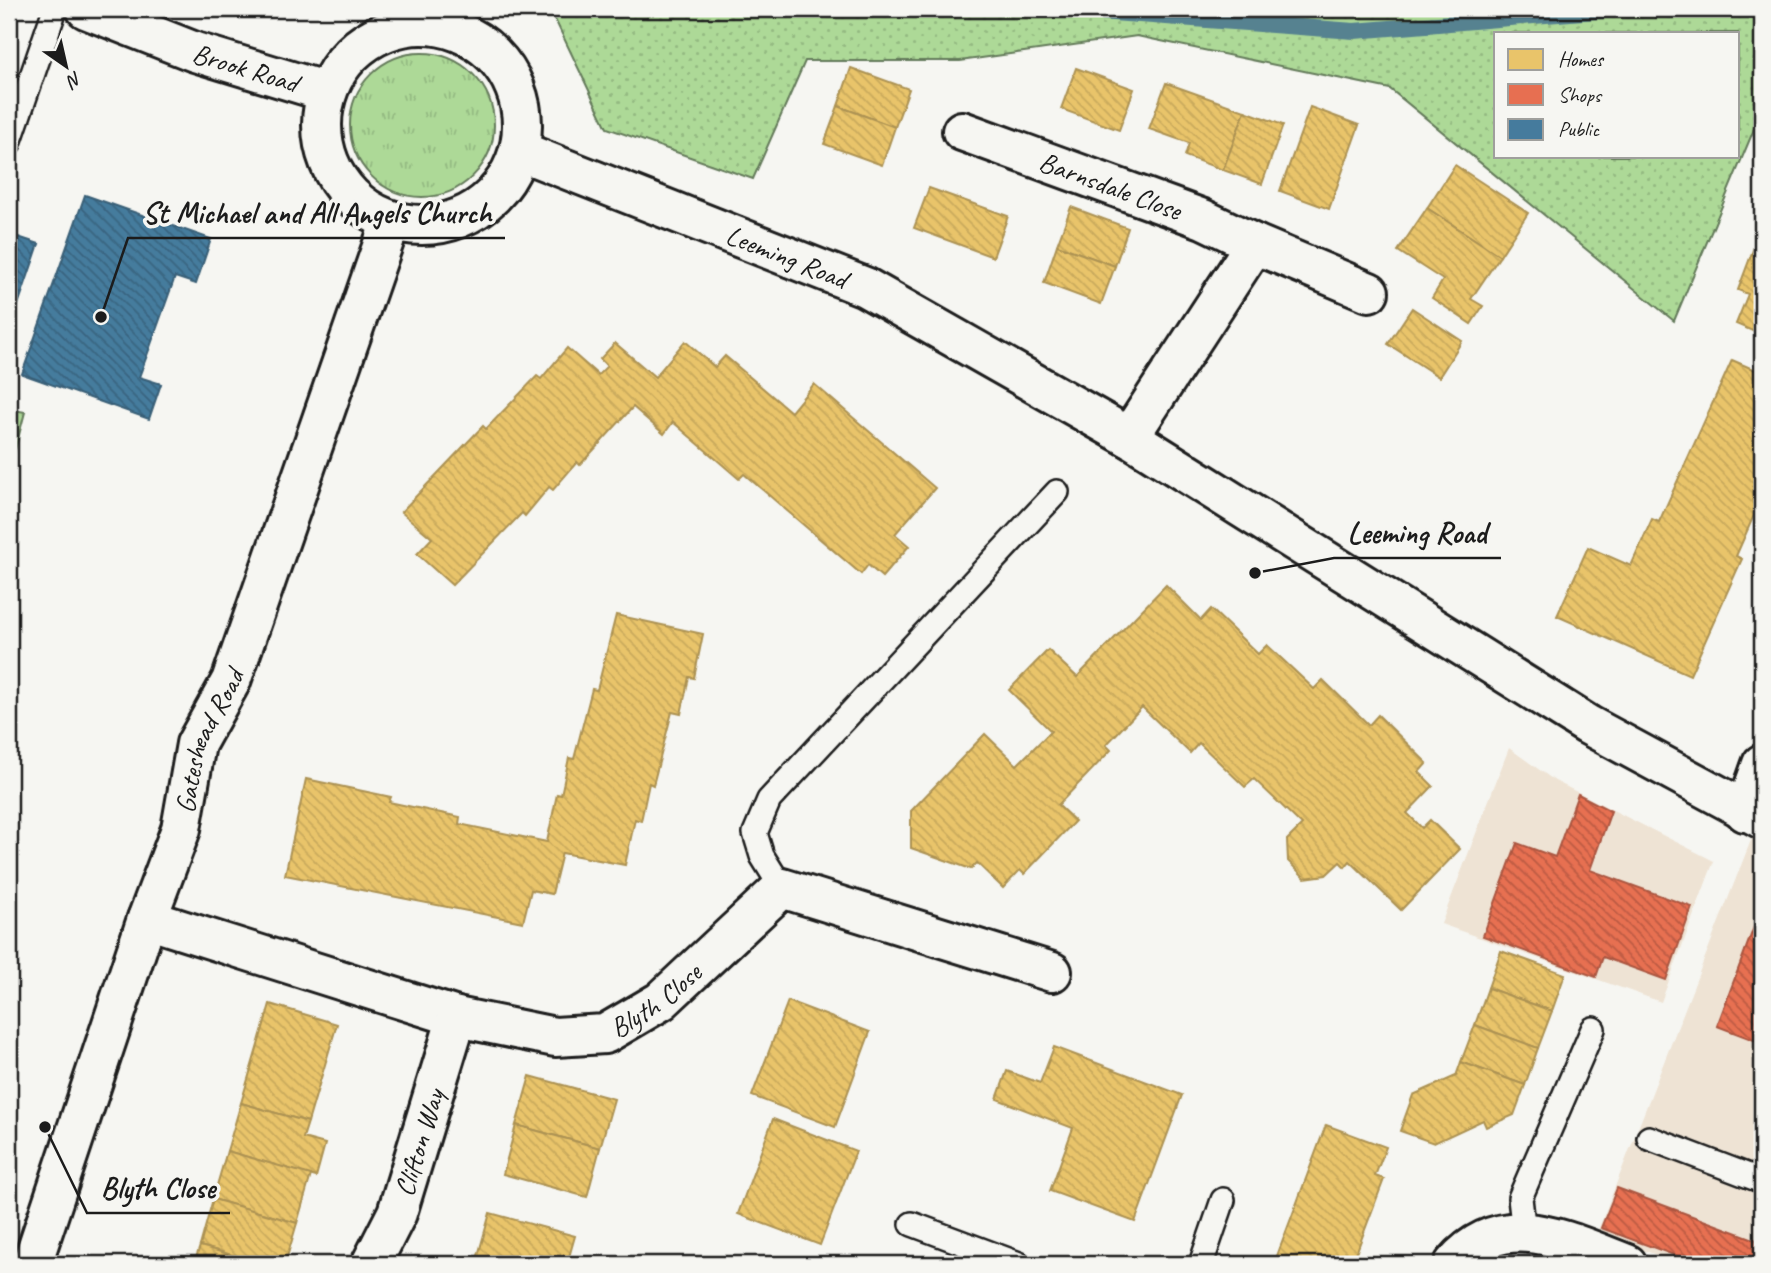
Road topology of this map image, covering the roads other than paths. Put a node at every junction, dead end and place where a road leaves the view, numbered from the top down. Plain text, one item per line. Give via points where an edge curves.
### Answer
1 (55, 9) edge
2 (86, 9) edge
3 (457, 19) edge
4 (327, 92) junction
5 (962, 131) dead end
6 (9, 142) edge
7 (520, 151) junction
8 (391, 221) junction
9 (1255, 244) junction
10 (1369, 292) dead end
11 (1129, 437) junction
12 (1057, 492) dead end
13 (1762, 764) edge
14 (1753, 815) edge
15 (782, 888) junction
16 (147, 919) junction
17 (1052, 972) dead end
18 (457, 1017) junction
19 (1593, 1029) dead end
20 (1649, 1138) dead end
21 (1762, 1181) edge
22 (1223, 1200) dead end
23 (912, 1224) dead end
24 (1524, 1233) junction
25 (32, 1264) edge
26 (372, 1264) edge
27 (1020, 1264) edge
28 (1201, 1264) edge
29 (1454, 1264) edge
30 (1627, 1264) edge

1 - 6 lane
2 - 4 street, Brook Road via 195,52
3 - 4 street via 391,29 357,50
3 - 7 street via 502,64 512,82 523,120
4 - 8 street via 323,144 332,170 346,192
5 - 9 street, Barnsdale Close via 1203,219
7 - 8 street via 506,180 484,205 455,220 423,226
7 - 11 street, Leeming Road via 866,287
8 - 16 street, Gateshead Road via 239,660 196,744 181,829
9 - 10 street, Barnsdale Close
9 - 11 street
11 - 14 street, Leeming Road via 1588,725
12 - 15 lane via 769,800 755,833 762,856
13 - 14 street
15 - 17 street
15 - 18 street, Blyth Close via 661,1001 605,1034 555,1037
16 - 18 street, Blyth Close
16 - 25 street, Gateshead Road
18 - 26 street, Clifton Way via 397,1213
19 - 24 lane via 1520,1198
20 - 21 lane
22 - 28 lane
23 - 27 lane
24 - 29 street via 1499,1233 1466,1251
24 - 30 street via 1540,1232

